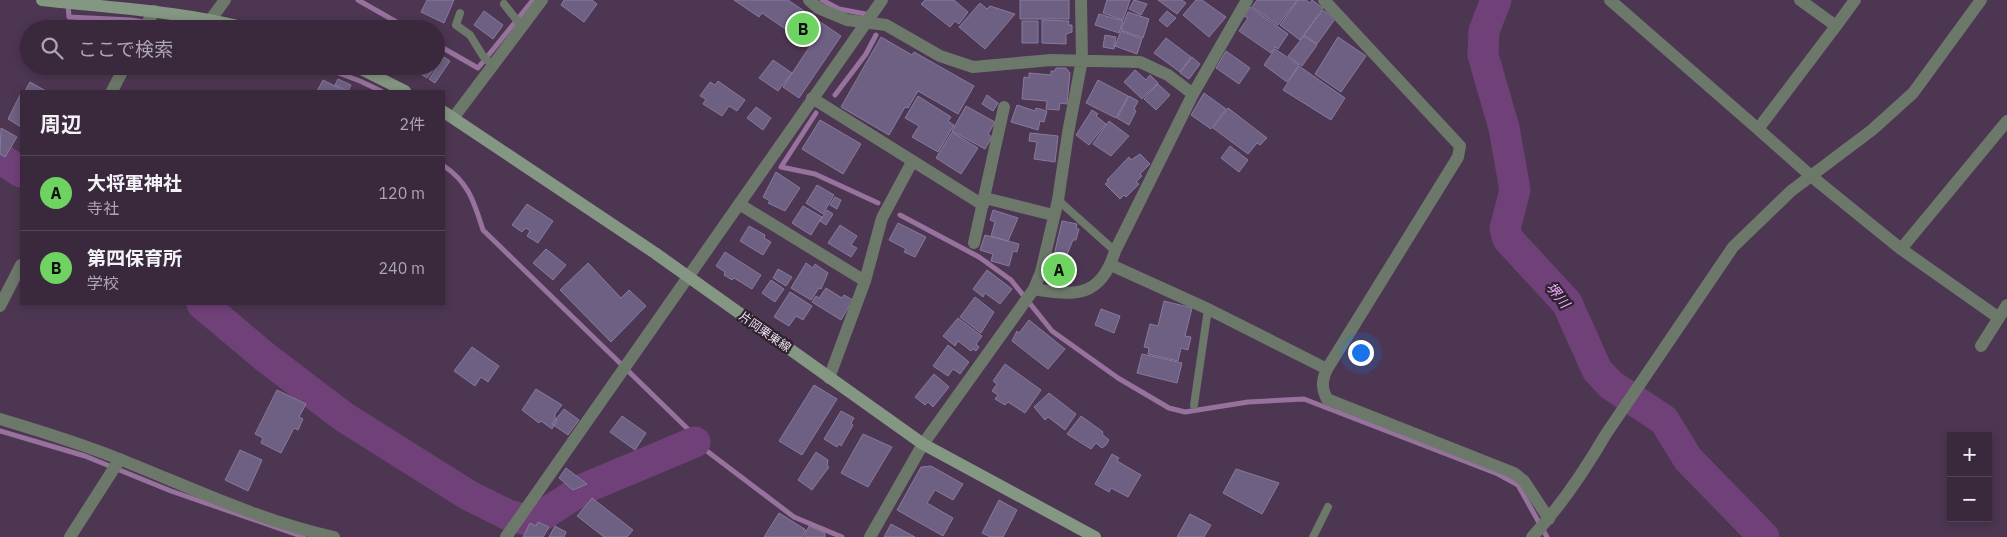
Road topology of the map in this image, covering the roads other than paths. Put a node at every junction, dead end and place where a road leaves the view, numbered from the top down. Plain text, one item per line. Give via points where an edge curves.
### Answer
1 (42, 0) edge
2 (225, 0) edge
3 (542, 0) edge
4 (809, 0) edge
5 (1081, 0) edge
6 (1247, 0) edge
7 (1324, 0) edge
8 (1610, 0) edge
9 (1800, 0) edge
10 (1855, 0) edge
11 (1981, 0) edge
12 (881, 2) edge
13 (506, 7) dead end
14 (154, 11) junction
15 (460, 13) dead end
16 (211, 19) junction
17 (149, 20) edge
18 (215, 20) edge
19 (868, 22) junction
20 (1836, 26) junction
21 (521, 27) junction
22 (1082, 60) junction
23 (492, 65) junction
24 (120, 75) edge
25 (373, 75) edge
26 (113, 90) edge
27 (403, 90) edge
28 (1193, 94) junction
29 (812, 98) junction
30 (1004, 107) dead end
31 (449, 114) edge
32 (2007, 121) edge
33 (1758, 129) junction
34 (912, 162) junction
35 (1811, 176) junction
36 (1058, 200) junction
37 (984, 202) junction
38 (739, 204) junction
39 (1053, 215) junction
40 (974, 243) dead end
41 (1901, 249) junction
42 (1115, 251) junction
43 (1111, 264) junction
44 (20, 267) edge
45 (689, 278) junction
46 (865, 281) junction
47 (1034, 290) junction
48 (2007, 305) edge
49 (0, 306) edge
50 (1208, 309) junction
51 (1999, 318) junction
52 (1982, 346) dead end
53 (1327, 368) junction
54 (829, 378) junction
55 (1194, 405) dead end
56 (0, 419) edge
57 (923, 444) junction
58 (120, 459) junction
59 (1328, 507) dead end
60 (1549, 519) junction
61 (70, 537) edge
62 (334, 537) edge
63 (506, 537) edge
64 (870, 537) edge
65 (1095, 537) edge
66 (1313, 537) edge
67 (1532, 537) edge

1 - 14 main road
2 - 16 street
3 - 21 street
4 - 19 street via 818,8 847,20
5 - 22 street
6 - 28 street
7 - 53 street via 1460,146 1458,157
8 - 33 street
9 - 20 street
10 - 20 street
11 - 35 street via 1913,93 1872,130
12 - 19 street
13 - 21 lane
14 - 16 main road
14 - 17 street
15 - 23 lane via 456,25 470,34
16 - 18 main road
19 - 22 street via 886,25 940,56 973,67
19 - 29 street
20 - 33 street
21 - 23 street
22 - 28 street via 1140,62 1168,75
22 - 36 street
23 - 31 street
24 - 26 street
25 - 27 main road
28 - 42 street
29 - 34 street
29 - 38 street
30 - 37 street
31 - 45 main road, 片岡栗東線
32 - 41 street
33 - 35 street
34 - 37 street
34 - 46 street via 882,218
35 - 41 street
35 - 60 street via 1791,191 1733,248
36 - 39 street
36 - 42 lane
37 - 39 street
37 - 40 street
38 - 45 street
38 - 46 street
39 - 47 street
41 - 51 street
42 - 43 street
43 - 47 street via 1100,280 1086,291 1066,295
43 - 50 street
44 - 49 street
45 - 54 main road, 片岡栗東線
45 - 63 street
46 - 54 street
47 - 57 street
48 - 51 street
50 - 53 street
50 - 55 lane
51 - 52 street
53 - 60 street via 1322,380 1327,399 1514,473 1524,481
54 - 57 main road, 片岡栗東線
56 - 58 street
57 - 64 street
57 - 65 main road, 片岡栗東線
58 - 61 street
58 - 62 street via 210,496
59 - 66 lane
60 - 67 street

